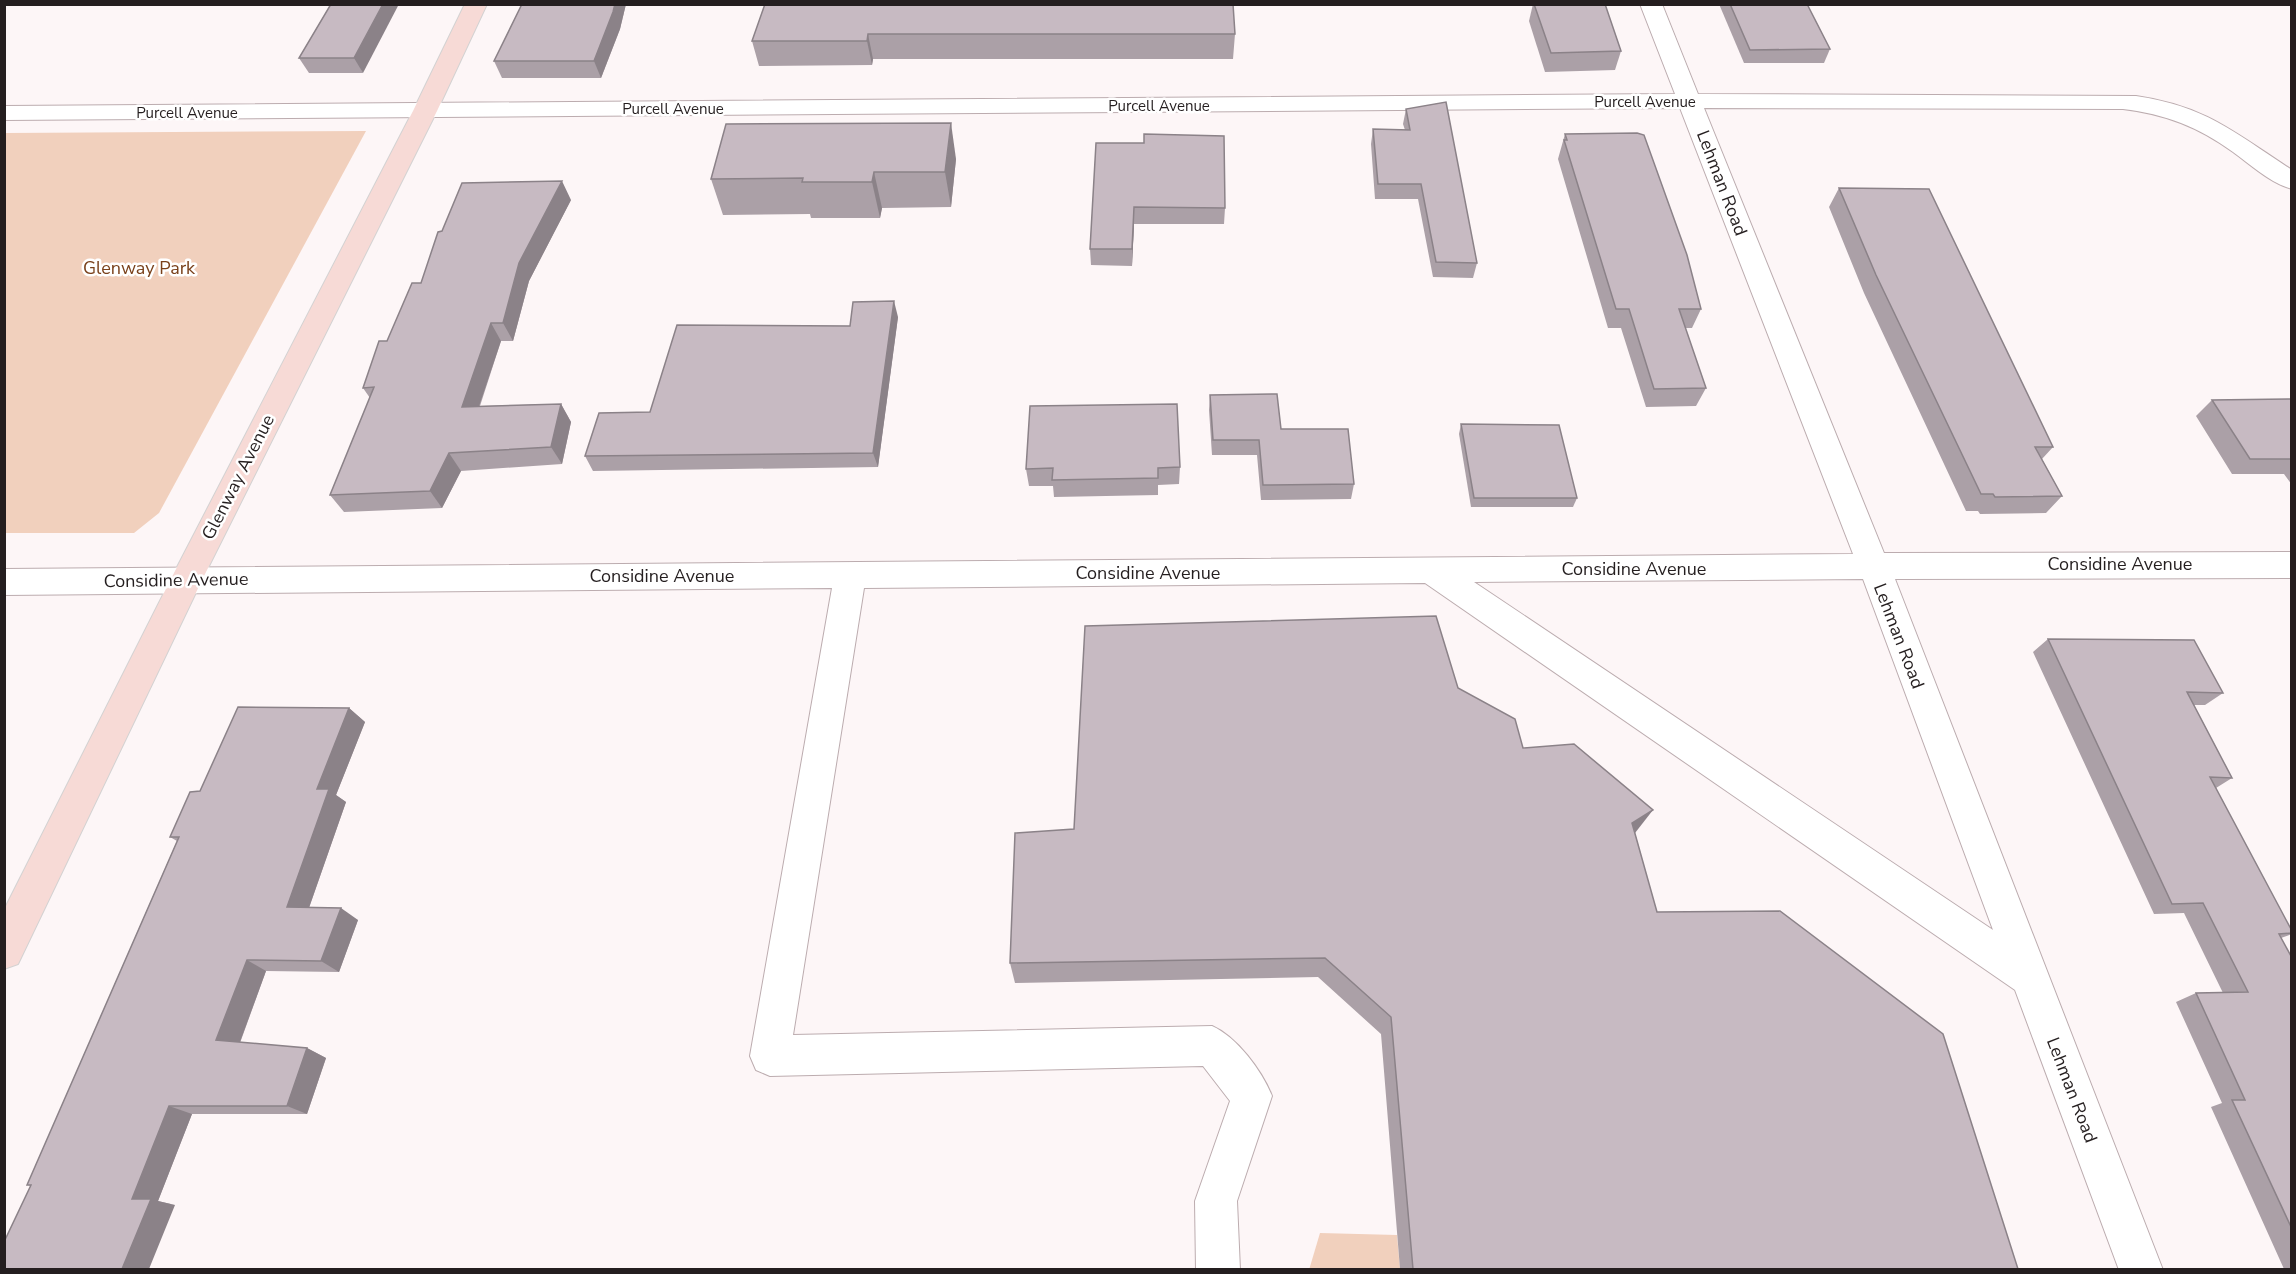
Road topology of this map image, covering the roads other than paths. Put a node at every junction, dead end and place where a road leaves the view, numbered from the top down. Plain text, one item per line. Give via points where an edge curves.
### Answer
1 (476, 4) edge
2 (1651, 4) edge
3 (1690, 101) junction
4 (425, 111) junction
5 (4, 113) edge
6 (2292, 181) edge
7 (2292, 565) edge
8 (1872, 567) junction
9 (1431, 570) junction
10 (850, 575) junction
11 (186, 580) junction
12 (4, 582) edge
13 (4, 951) edge
14 (2028, 976) junction
15 (1218, 1269) edge
16 (2141, 1269) edge

1 - 4 main road, Glenway Avenue
2 - 3 street, Lehman Road
3 - 4 street, Purcell Avenue
3 - 6 street, Purcell Avenue via 2147,104 2198,119
3 - 8 street, Lehman Road
4 - 5 street, Purcell Avenue
4 - 11 main road, Glenway Avenue
7 - 8 street, Considine Avenue
8 - 9 street, Considine Avenue
8 - 14 street, Lehman Road
9 - 10 street, Considine Avenue
9 - 14 street
10 - 11 street, Considine Avenue
10 - 15 street via 770,1056 1212,1046 1252,1096 1216,1201
11 - 12 street, Considine Avenue
11 - 13 main road, Glenway Avenue
14 - 16 street, Lehman Road

